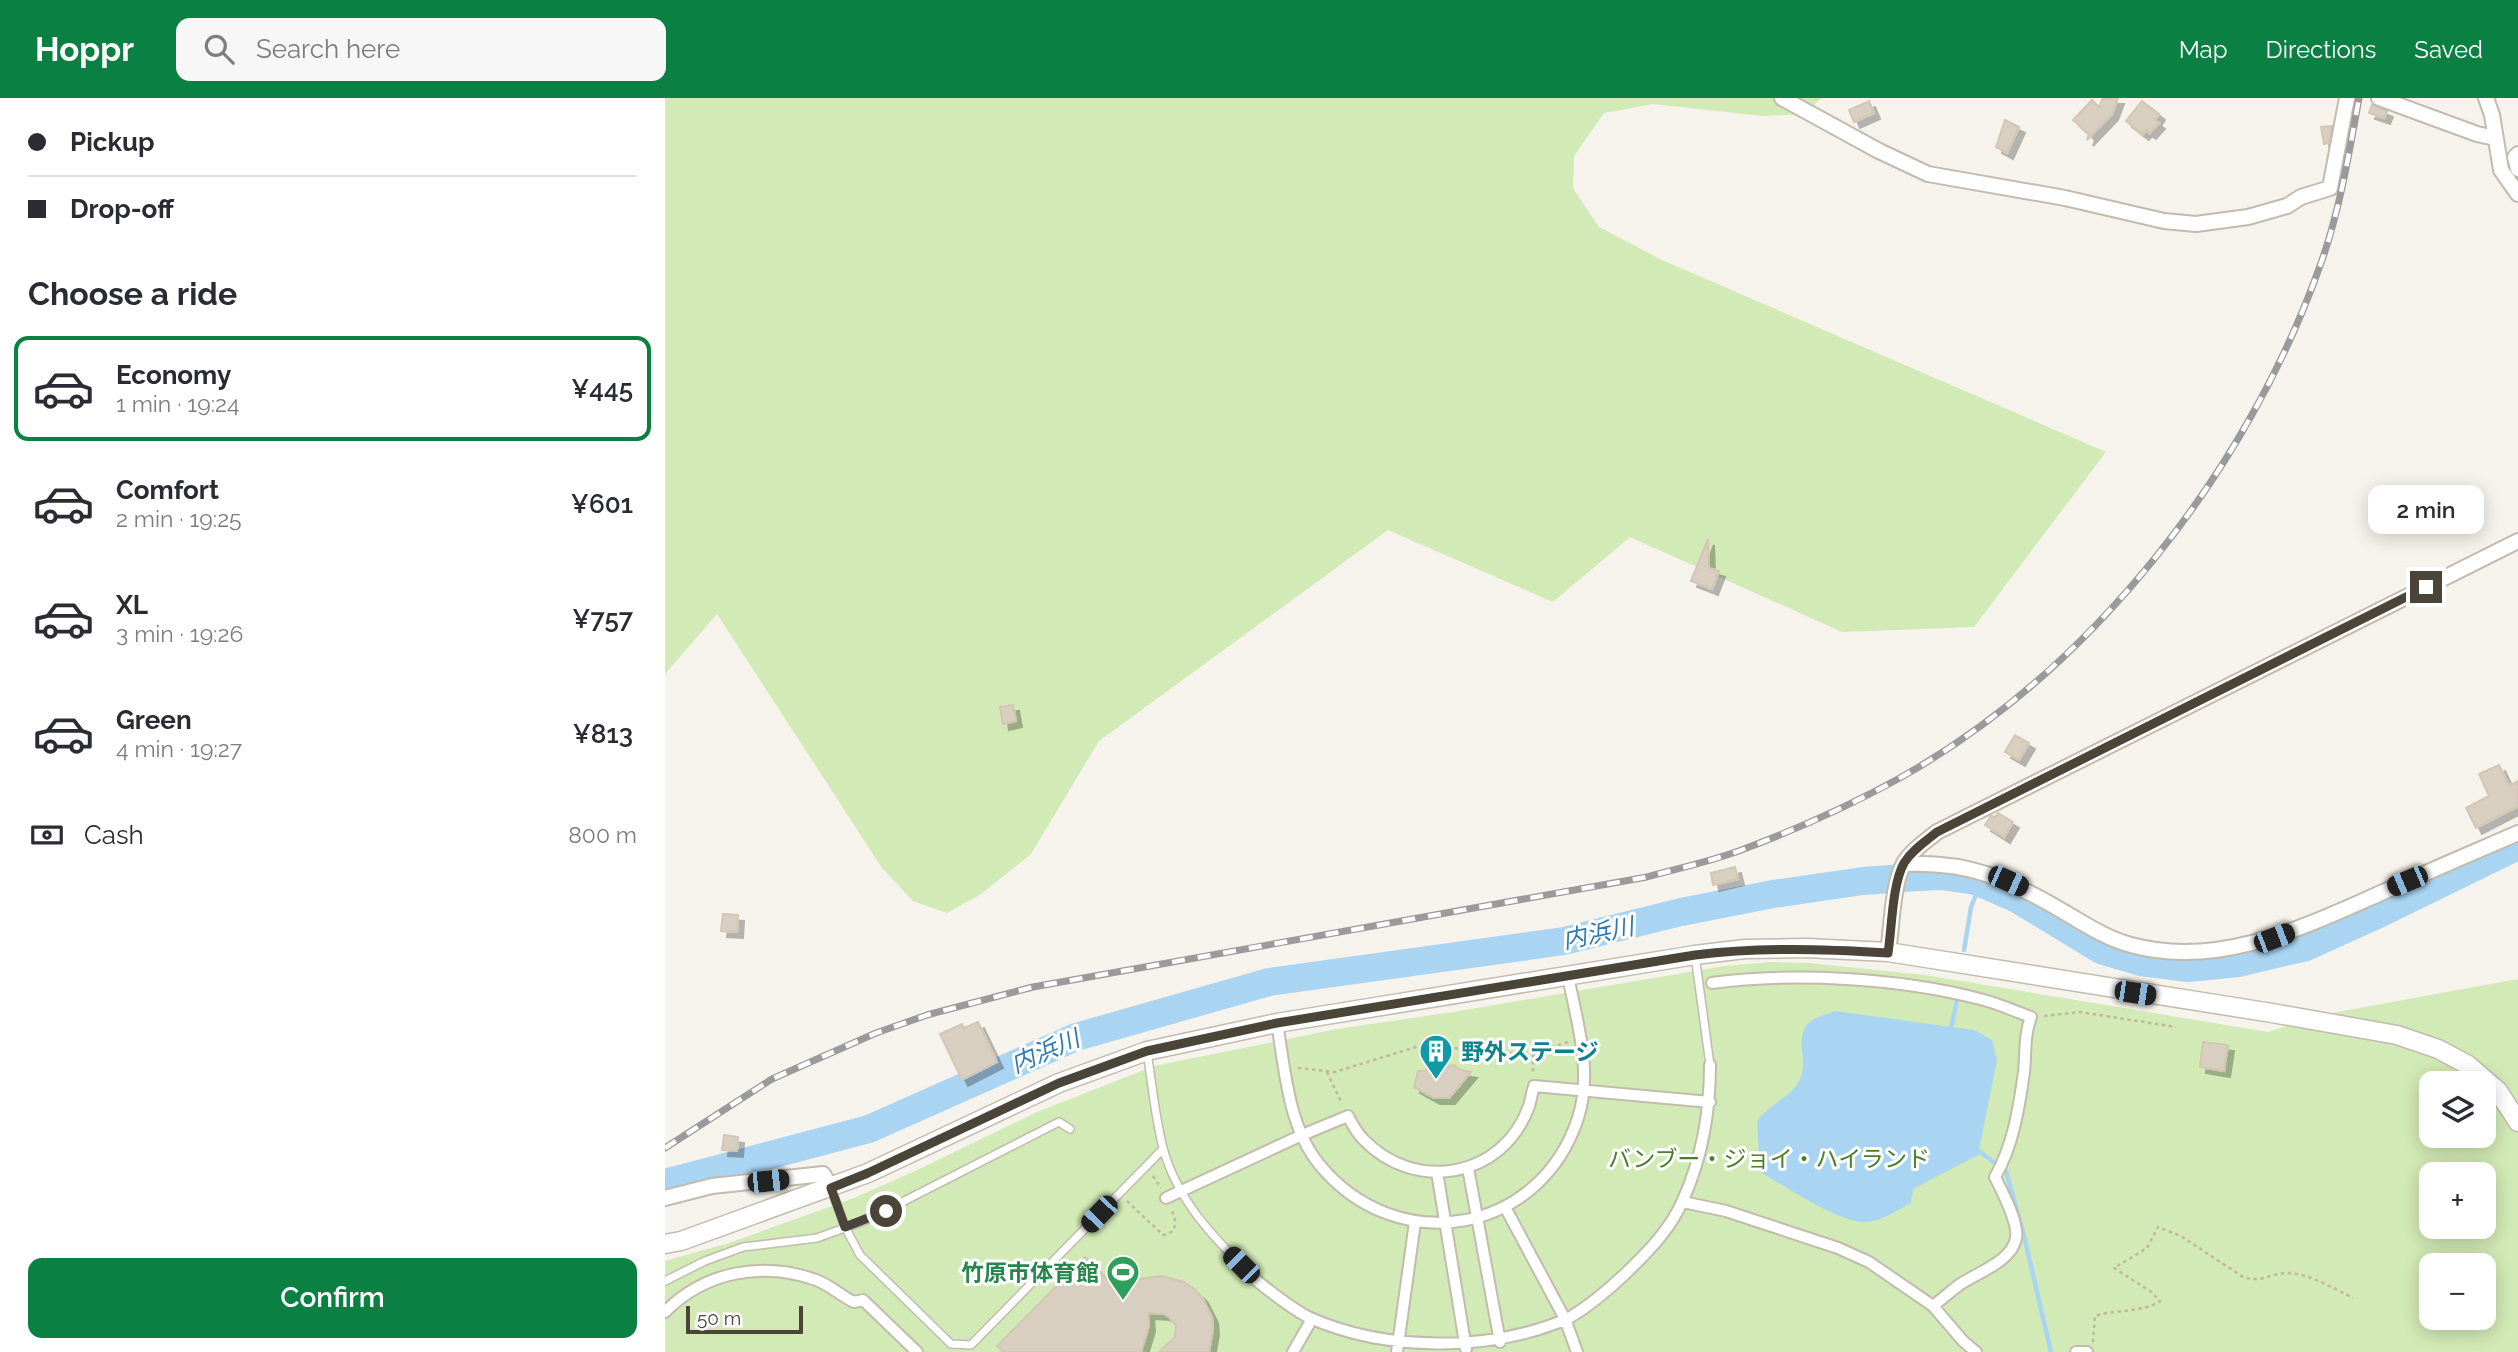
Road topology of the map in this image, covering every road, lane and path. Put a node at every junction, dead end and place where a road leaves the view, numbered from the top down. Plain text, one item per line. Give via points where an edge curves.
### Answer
1 (1782, 98) edge
2 (2347, 98) edge
3 (2379, 98) edge
4 (2486, 98) edge
5 (2495, 138) junction
6 (2518, 154) edge
7 (2518, 169) edge
8 (2518, 194) edge
9 (2518, 541) edge
10 (2518, 832) edge
11 (1903, 869) junction
12 (1888, 953) junction
13 (1695, 955) junction
14 (1568, 976) junction
15 (1712, 983) joint
16 (1700, 984) junction
17 (2031, 1017) junction
18 (1277, 1023) junction
19 (2176, 1027) dead end
20 (1580, 1039) junction
21 (1147, 1051) junction
22 (1533, 1053) junction
23 (1710, 1065) joint
24 (1285, 1066) junction
25 (1327, 1072) junction
26 (1534, 1086) junction
27 (1584, 1089) junction
28 (1710, 1102) junction
29 (1348, 1116) junction
30 (2518, 1122) edge
31 (1070, 1129) dead end
32 (1302, 1135) junction
33 (1163, 1149) junction
34 (1468, 1168) junction
35 (1437, 1172) junction
36 (1154, 1176) dead end
37 (831, 1188) junction
38 (1180, 1191) junction
39 (665, 1198) edge
40 (1165, 1198) junction
41 (1127, 1201) dead end
42 (1683, 1202) junction
43 (1505, 1207) junction
44 (1477, 1218) junction
45 (1415, 1222) junction
46 (1445, 1223) junction
47 (845, 1227) junction
48 (665, 1244) edge
49 (1256, 1280) joint
50 (665, 1281) edge
51 (2353, 1298) dead end
52 (1933, 1306) junction
53 (665, 1312) edge
54 (1312, 1319) junction
55 (1565, 1320) junction
56 (1500, 1342) junction
57 (1398, 1349) edge
58 (1466, 1349) junction
59 (916, 1352) edge
60 (1293, 1352) edge
61 (1577, 1352) edge
62 (1976, 1352) edge
63 (2076, 1352) edge
64 (2090, 1352) edge

1 - 2 street via 1928,174 2196,224 2248,217 2330,188
3 - 5 street
4 - 5 street
5 - 8 street via 2501,170
6 - 7 street
9 - 11 street via 1947,827 1917,848
10 - 11 street via 2274,938 2182,951 2130,945 2102,934 1995,875 1935,862
11 - 12 street
12 - 13 street via 1807,948
12 - 30 street via 2397,1035 2468,1065 2498,1091
13 - 14 street
13 - 16 lane
14 - 18 street
14 - 20 street
15 - 16 lane
15 - 17 street via 1755,978 1878,982 1978,998
16 - 23 lane
17 - 19 path via 2080,1012
17 - 52 street via 2013,1130 1995,1177 2017,1236 2006,1255
18 - 21 street
18 - 24 street
20 - 22 path
20 - 27 street
21 - 33 lane
21 - 37 street via 1059,1083
22 - 25 path via 1484,1053 1430,1045
22 - 26 path
23 - 28 street
24 - 25 path
24 - 32 street
25 - 29 path
26 - 27 street
26 - 34 street via 1525,1115 1503,1146
27 - 28 street
27 - 43 street via 1578,1118 1562,1153 1536,1185
28 - 42 street
29 - 32 street
29 - 35 street via 1360,1136 1389,1159 1408,1168
31 - 47 lane via 1059,1122 878,1215
32 - 38 street
32 - 45 street via 1319,1164 1346,1190 1391,1217
33 - 38 lane
33 - 47 lane via 971,1345 951,1344 860,1255
34 - 35 street
34 - 44 street
35 - 46 street
36 - 40 path
37 - 39 street via 823,1174 712,1186
37 - 47 lane
37 - 48 street
38 - 40 street
38 - 49 lane via 1213,1237
40 - 41 path via 1177,1222 1167,1235
42 - 52 street via 1849,1252
42 - 55 street via 1639,1261 1603,1295
43 - 44 street
43 - 55 street
44 - 46 street
44 - 56 street
45 - 46 street
45 - 57 street
46 - 58 street
47 - 50 lane via 817,1238 743,1247
49 - 54 street
51 - 64 path via 2294,1274 2255,1280 2243,1277 2181,1236 2158,1227 2147,1248 2114,1268 2160,1301 2150,1308 2095,1316
52 - 62 street
53 - 59 street via 703,1283 744,1272 776,1270 817,1280 854,1302 863,1300
54 - 57 street
54 - 60 street
55 - 56 street
55 - 61 street
56 - 58 street
57 - 58 street
63 - 64 street

